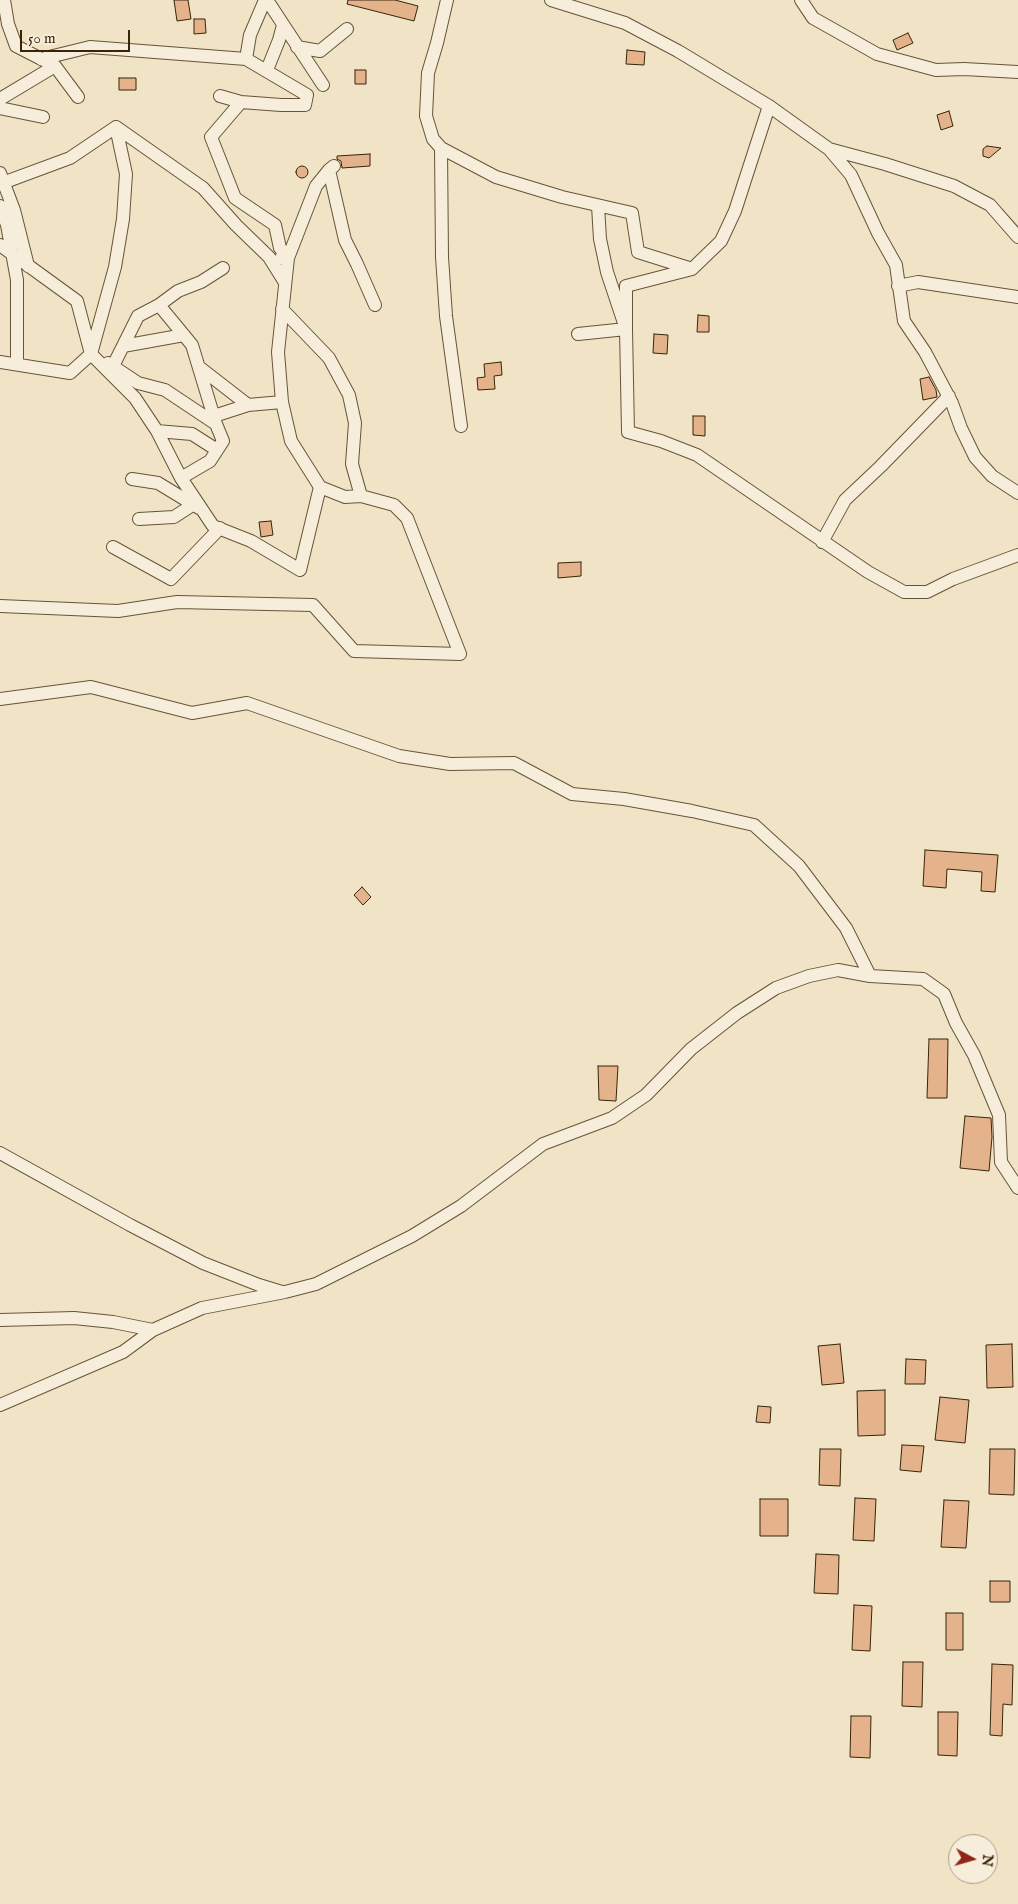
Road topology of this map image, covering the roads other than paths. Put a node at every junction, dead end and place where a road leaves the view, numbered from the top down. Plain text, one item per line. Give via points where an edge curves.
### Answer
1 (266, 0) edge
2 (447, 0) edge
3 (551, 0) edge
4 (801, 0) edge
5 (3, 4) edge
6 (283, 25) junction
7 (347, 29) dead end
8 (297, 47) junction
9 (41, 59) junction
10 (246, 59) junction
11 (55, 66) junction
12 (267, 70) junction
13 (1018, 72) edge
14 (323, 84) dead end
15 (220, 96) dead end
16 (78, 97) dead end
17 (0, 99) edge
18 (242, 102) junction
19 (769, 106) junction
20 (0, 108) edge
21 (43, 117) dead end
22 (116, 127) junction
23 (441, 148) junction
24 (829, 150) junction
25 (1, 180) edge
26 (0, 206) edge
27 (598, 206) junction
28 (1018, 238) edge
29 (5, 249) edge
30 (269, 257) junction
31 (288, 258) junction
32 (28, 266) junction
33 (223, 268) dead end
34 (692, 269) junction
35 (284, 281) junction
36 (898, 286) junction
37 (1018, 297) edge
38 (159, 305) junction
39 (374, 305) dead end
40 (282, 309) junction
41 (626, 329) junction
42 (578, 334) dead end
43 (184, 335) junction
44 (123, 346) junction
45 (91, 354) junction
46 (0, 362) edge
47 (17, 364) junction
48 (113, 366) junction
49 (199, 368) junction
50 (949, 396) junction
51 (282, 402) junction
52 (248, 404) junction
53 (215, 420) junction
54 (461, 426) dead end
55 (157, 431) junction
56 (218, 450) junction
57 (181, 478) junction
58 (132, 479) dead end
59 (320, 487) junction
60 (1018, 493) edge
61 (361, 496) junction
62 (198, 507) junction
63 (139, 518) dead end
64 (220, 528) junction
65 (822, 542) junction
66 (113, 547) dead end
67 (1018, 555) edge
68 (0, 606) edge
69 (0, 699) edge
70 (870, 976) junction
71 (0, 1153) edge
72 (1018, 1188) edge
73 (285, 1292) junction
74 (0, 1320) edge
75 (153, 1330) junction
76 (0, 1405) edge

1 - 6 street
1 - 10 street via 250,35
2 - 23 street via 428,73 426,116 433,139
3 - 19 street via 625,23
4 - 13 street via 813,18 877,54 936,70
5 - 9 street via 16,46
6 - 8 street
6 - 12 street
7 - 8 street via 320,50
8 - 14 street
9 - 10 street via 90,47
9 - 11 street
10 - 12 street
11 - 16 street
11 - 17 street
12 - 18 street via 307,95 305,105
15 - 18 street
18 - 31 street via 211,137 235,198 275,225 280,248
19 - 24 street
19 - 34 street via 735,211 721,241
20 - 21 street
22 - 25 street via 70,158
22 - 30 street via 203,188
22 - 45 street via 126,174 123,218 115,268
23 - 27 street via 496,177
23 - 54 street via 446,316
24 - 28 street via 954,186 990,205
24 - 36 street via 852,175 896,264
25 - 32 street via 14,210
26 - 29 street via 7,225
27 - 34 street via 632,213 638,252
27 - 41 street via 600,239
29 - 32 street
29 - 47 street via 18,280
30 - 31 street
30 - 35 street
31 - 35 street
31 - 39 street via 316,186 332,168 345,240
32 - 45 street via 77,302
33 - 38 street via 178,291
34 - 41 street via 626,286
35 - 40 street
36 - 37 street via 918,282
36 - 50 street via 904,321
38 - 43 street
38 - 44 street via 138,316
40 - 51 street via 278,352
40 - 61 street via 329,358 349,395 355,423 352,464
41 - 42 street
41 - 65 street via 628,432 697,455
43 - 44 street
43 - 49 street via 192,345
44 - 48 street
45 - 47 street via 70,373
45 - 48 street
45 - 55 street via 135,398
46 - 47 street
48 - 53 street via 138,383 165,390
49 - 52 street
49 - 53 street
50 - 60 street via 975,457 992,476
50 - 65 street via 845,500
51 - 52 street
51 - 59 street via 291,441
52 - 53 street
53 - 56 street via 223,441
55 - 56 street via 192,434
55 - 57 street
56 - 57 street via 210,461
57 - 62 street
58 - 62 street via 158,483
59 - 61 street via 345,497
59 - 64 street via 300,570
61 - 68 street via 394,505 407,518 460,654 354,651 313,605 177,602 118,611
62 - 63 street via 174,517
62 - 64 street via 213,526
64 - 66 street via 171,579
65 - 67 street via 904,592 927,592
69 - 70 street via 91,687 192,713 247,703 400,756 450,764 514,763 572,794 624,799 754,825 799,866 846,928
70 - 72 street via 923,979 944,994 999,1115 1001,1162
70 - 73 street via 838,970 776,988 697,1044 646,1094 612,1118 543,1144 461,1206 412,1236 316,1284
71 - 73 street via 203,1263
73 - 75 street via 202,1308
74 - 75 street via 74,1318
75 - 76 street via 123,1352

